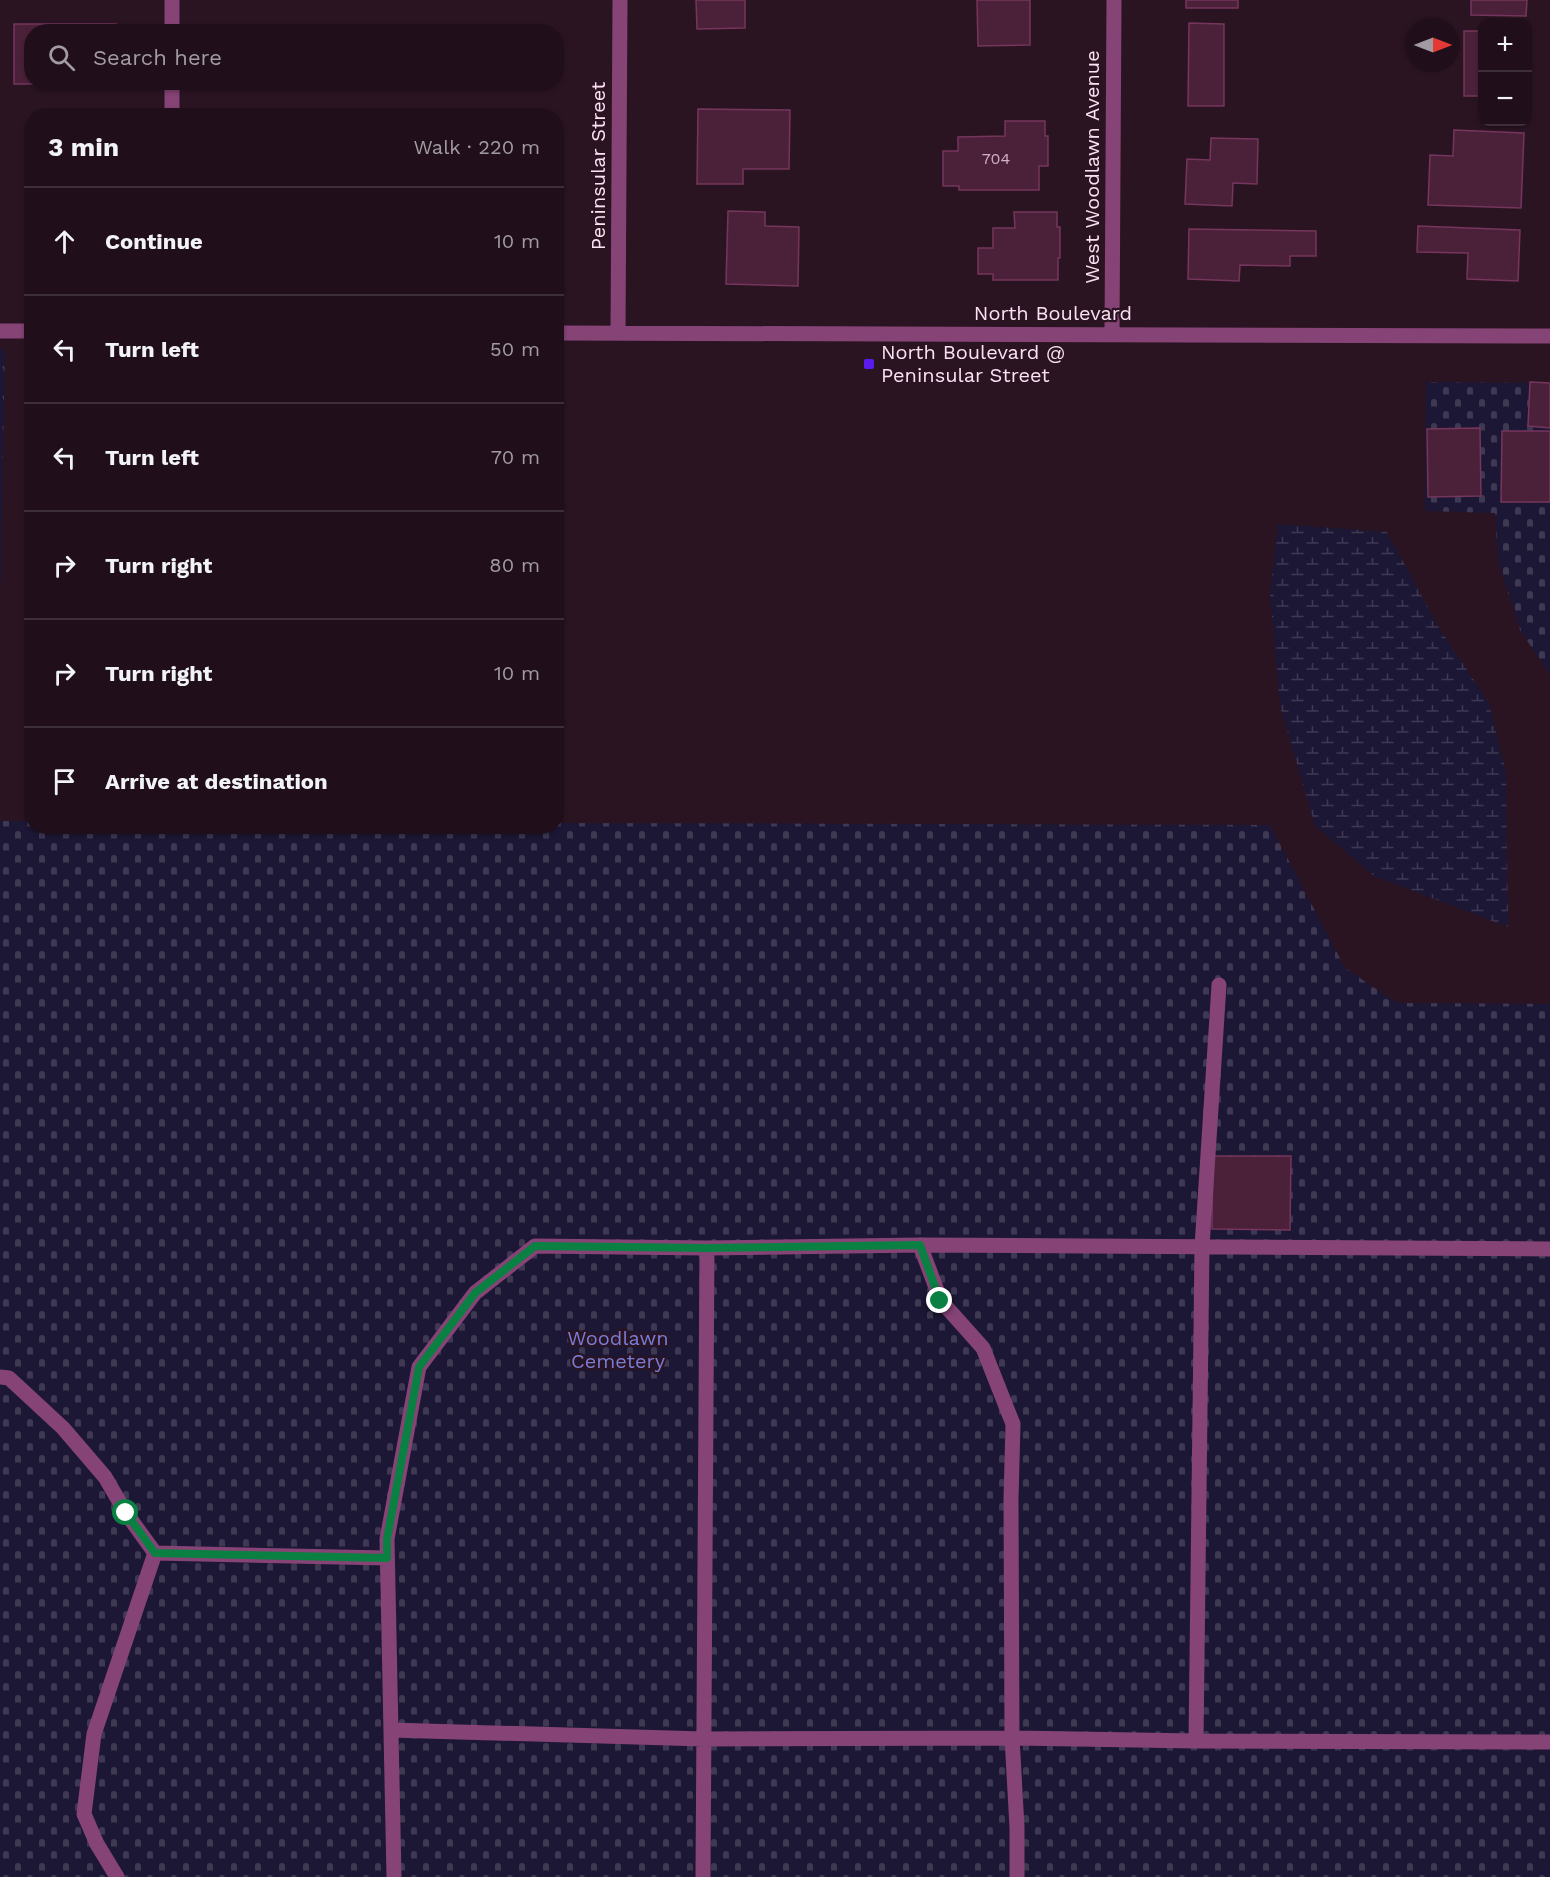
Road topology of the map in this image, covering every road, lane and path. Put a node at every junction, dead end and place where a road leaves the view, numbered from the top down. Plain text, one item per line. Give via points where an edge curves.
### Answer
1 (172, 0) edge
2 (620, 0) edge
3 (1114, 0) edge
4 (172, 24) edge
5 (172, 90) edge
6 (172, 108) edge
7 (0, 331) edge
8 (24, 332) edge
9 (564, 333) edge
10 (618, 333) junction
11 (1112, 334) junction
12 (1550, 336) edge
13 (1219, 985) dead end
14 (920, 1245) junction
15 (1202, 1247) junction
16 (707, 1248) junction
17 (1550, 1248) edge
18 (0, 1377) edge
19 (155, 1553) junction
20 (387, 1558) junction
21 (391, 1730) junction
22 (1012, 1738) junction
23 (704, 1739) junction
24 (1196, 1741) junction
25 (1550, 1742) edge
26 (117, 1877) edge
27 (394, 1877) edge
28 (703, 1877) edge
29 (1017, 1877) edge

1 - 4 street
2 - 10 street, Peninsular Street
3 - 11 street, West Woodlawn Avenue
5 - 6 street
7 - 8 street
9 - 10 street, North Boulevard
10 - 11 street, North Boulevard
11 - 12 street, North Boulevard
13 - 15 street
14 - 15 street
14 - 16 street
14 - 22 street via 940,1301 983,1348 1013,1424
15 - 17 street
15 - 24 street
16 - 20 street via 535,1246 475,1293 419,1367 387,1539
16 - 23 street
18 - 19 street via 9,1378 63,1428 105,1477
19 - 20 street
19 - 26 street via 94,1734 84,1814
20 - 21 street
21 - 23 street
21 - 27 street
22 - 23 street
22 - 24 street
22 - 29 street
23 - 28 street
24 - 25 street

